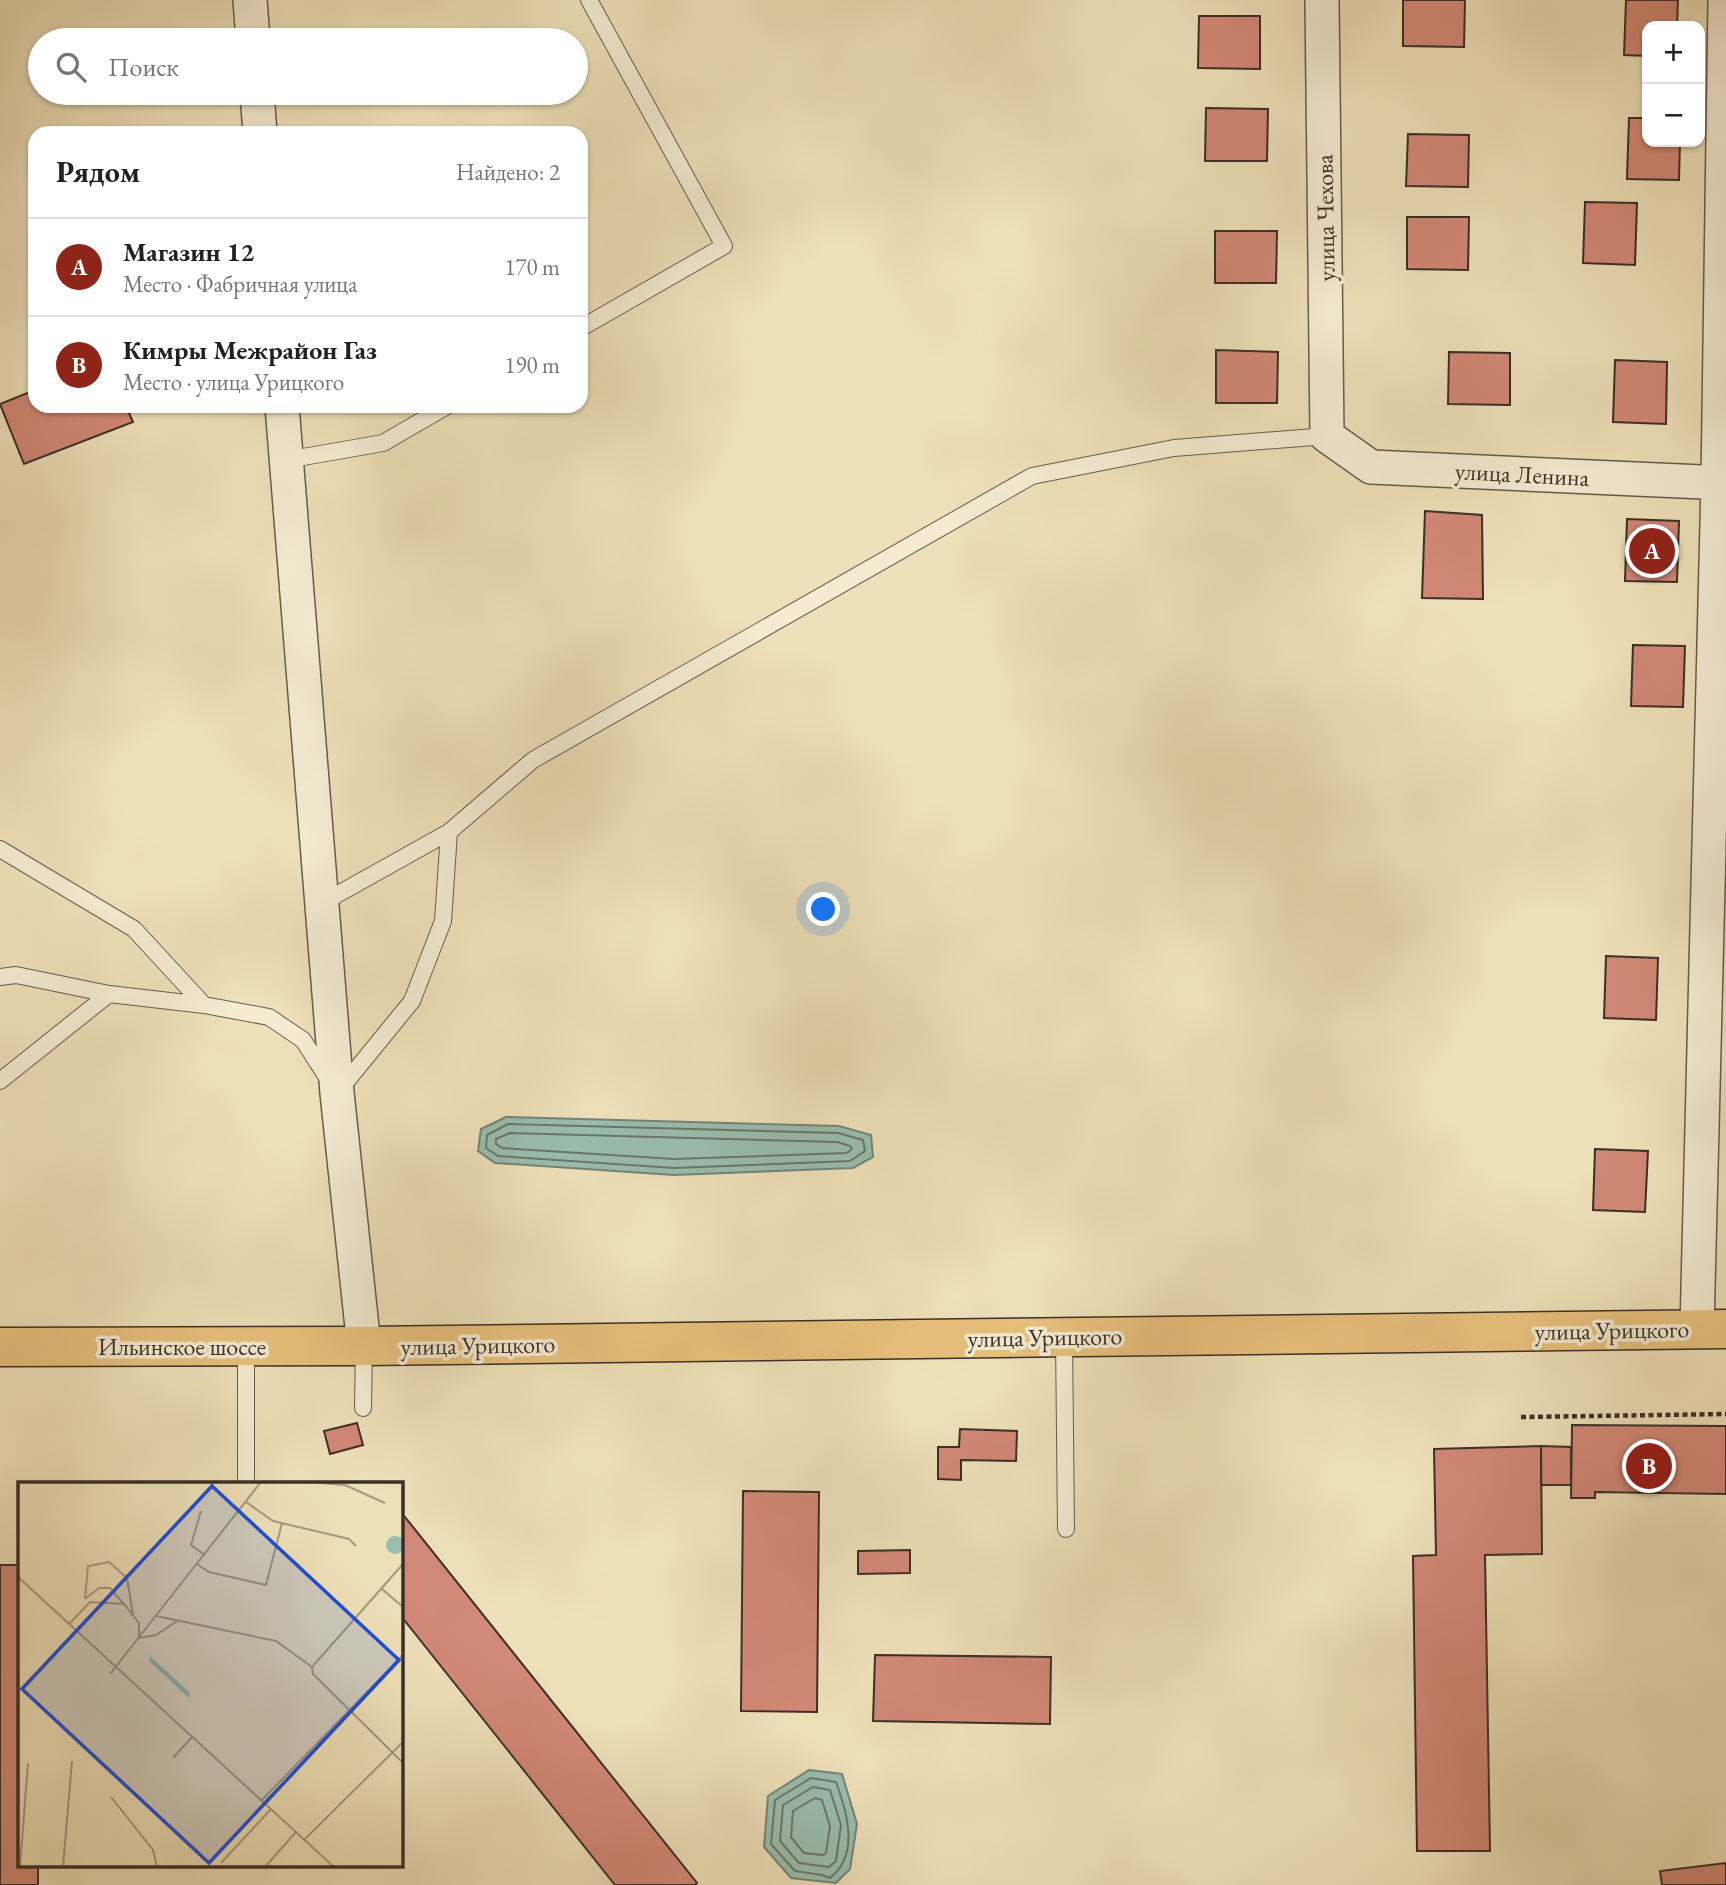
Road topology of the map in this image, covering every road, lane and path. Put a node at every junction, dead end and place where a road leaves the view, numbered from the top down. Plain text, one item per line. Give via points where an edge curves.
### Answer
1 (250, 0) edge
2 (589, 0) edge
3 (1322, 0) edge
4 (1725, 0) edge
5 (252, 28) edge
6 (258, 105) edge
7 (259, 126) edge
8 (588, 324) edge
9 (283, 413) edge
10 (435, 413) edge
11 (1327, 436) junction
12 (286, 460) junction
13 (1722, 483) edge
14 (449, 832) junction
15 (0, 849) edge
16 (322, 903) junction
17 (0, 977) edge
18 (109, 994) junction
19 (204, 1005) junction
20 (0, 1081) edge
21 (337, 1093) junction
22 (1712, 1329) edge
23 (1064, 1337) junction
24 (246, 1346) junction
25 (364, 1346) junction
26 (0, 1347) edge
27 (363, 1408) dead end
28 (1726, 1414) edge
29 (1521, 1417) dead end
30 (246, 1478) dead end
31 (1066, 1529) dead end

1 - 5 street
2 - 8 lane via 724,246
3 - 11 street, улица Чехова
4 - 13 street
6 - 7 street
9 - 12 street
10 - 12 lane via 383,443
11 - 13 street, улица Ленина via 1371,467
11 - 14 lane via 1174,448 1032,476 533,760
12 - 16 street
13 - 22 street
14 - 16 lane
14 - 21 lane via 443,921 411,1001
15 - 19 lane via 134,929
16 - 21 street
17 - 18 lane via 16,975
18 - 19 lane
18 - 20 lane
19 - 21 lane via 269,1017 303,1040
21 - 25 street
22 - 23 main road, улица Урицкого
23 - 25 main road, улица Урицкого
23 - 31 lane
24 - 25 main road, Ильинское шоссе
24 - 26 main road, Ильинское шоссе
24 - 30 lane
25 - 27 lane
28 - 29 path

